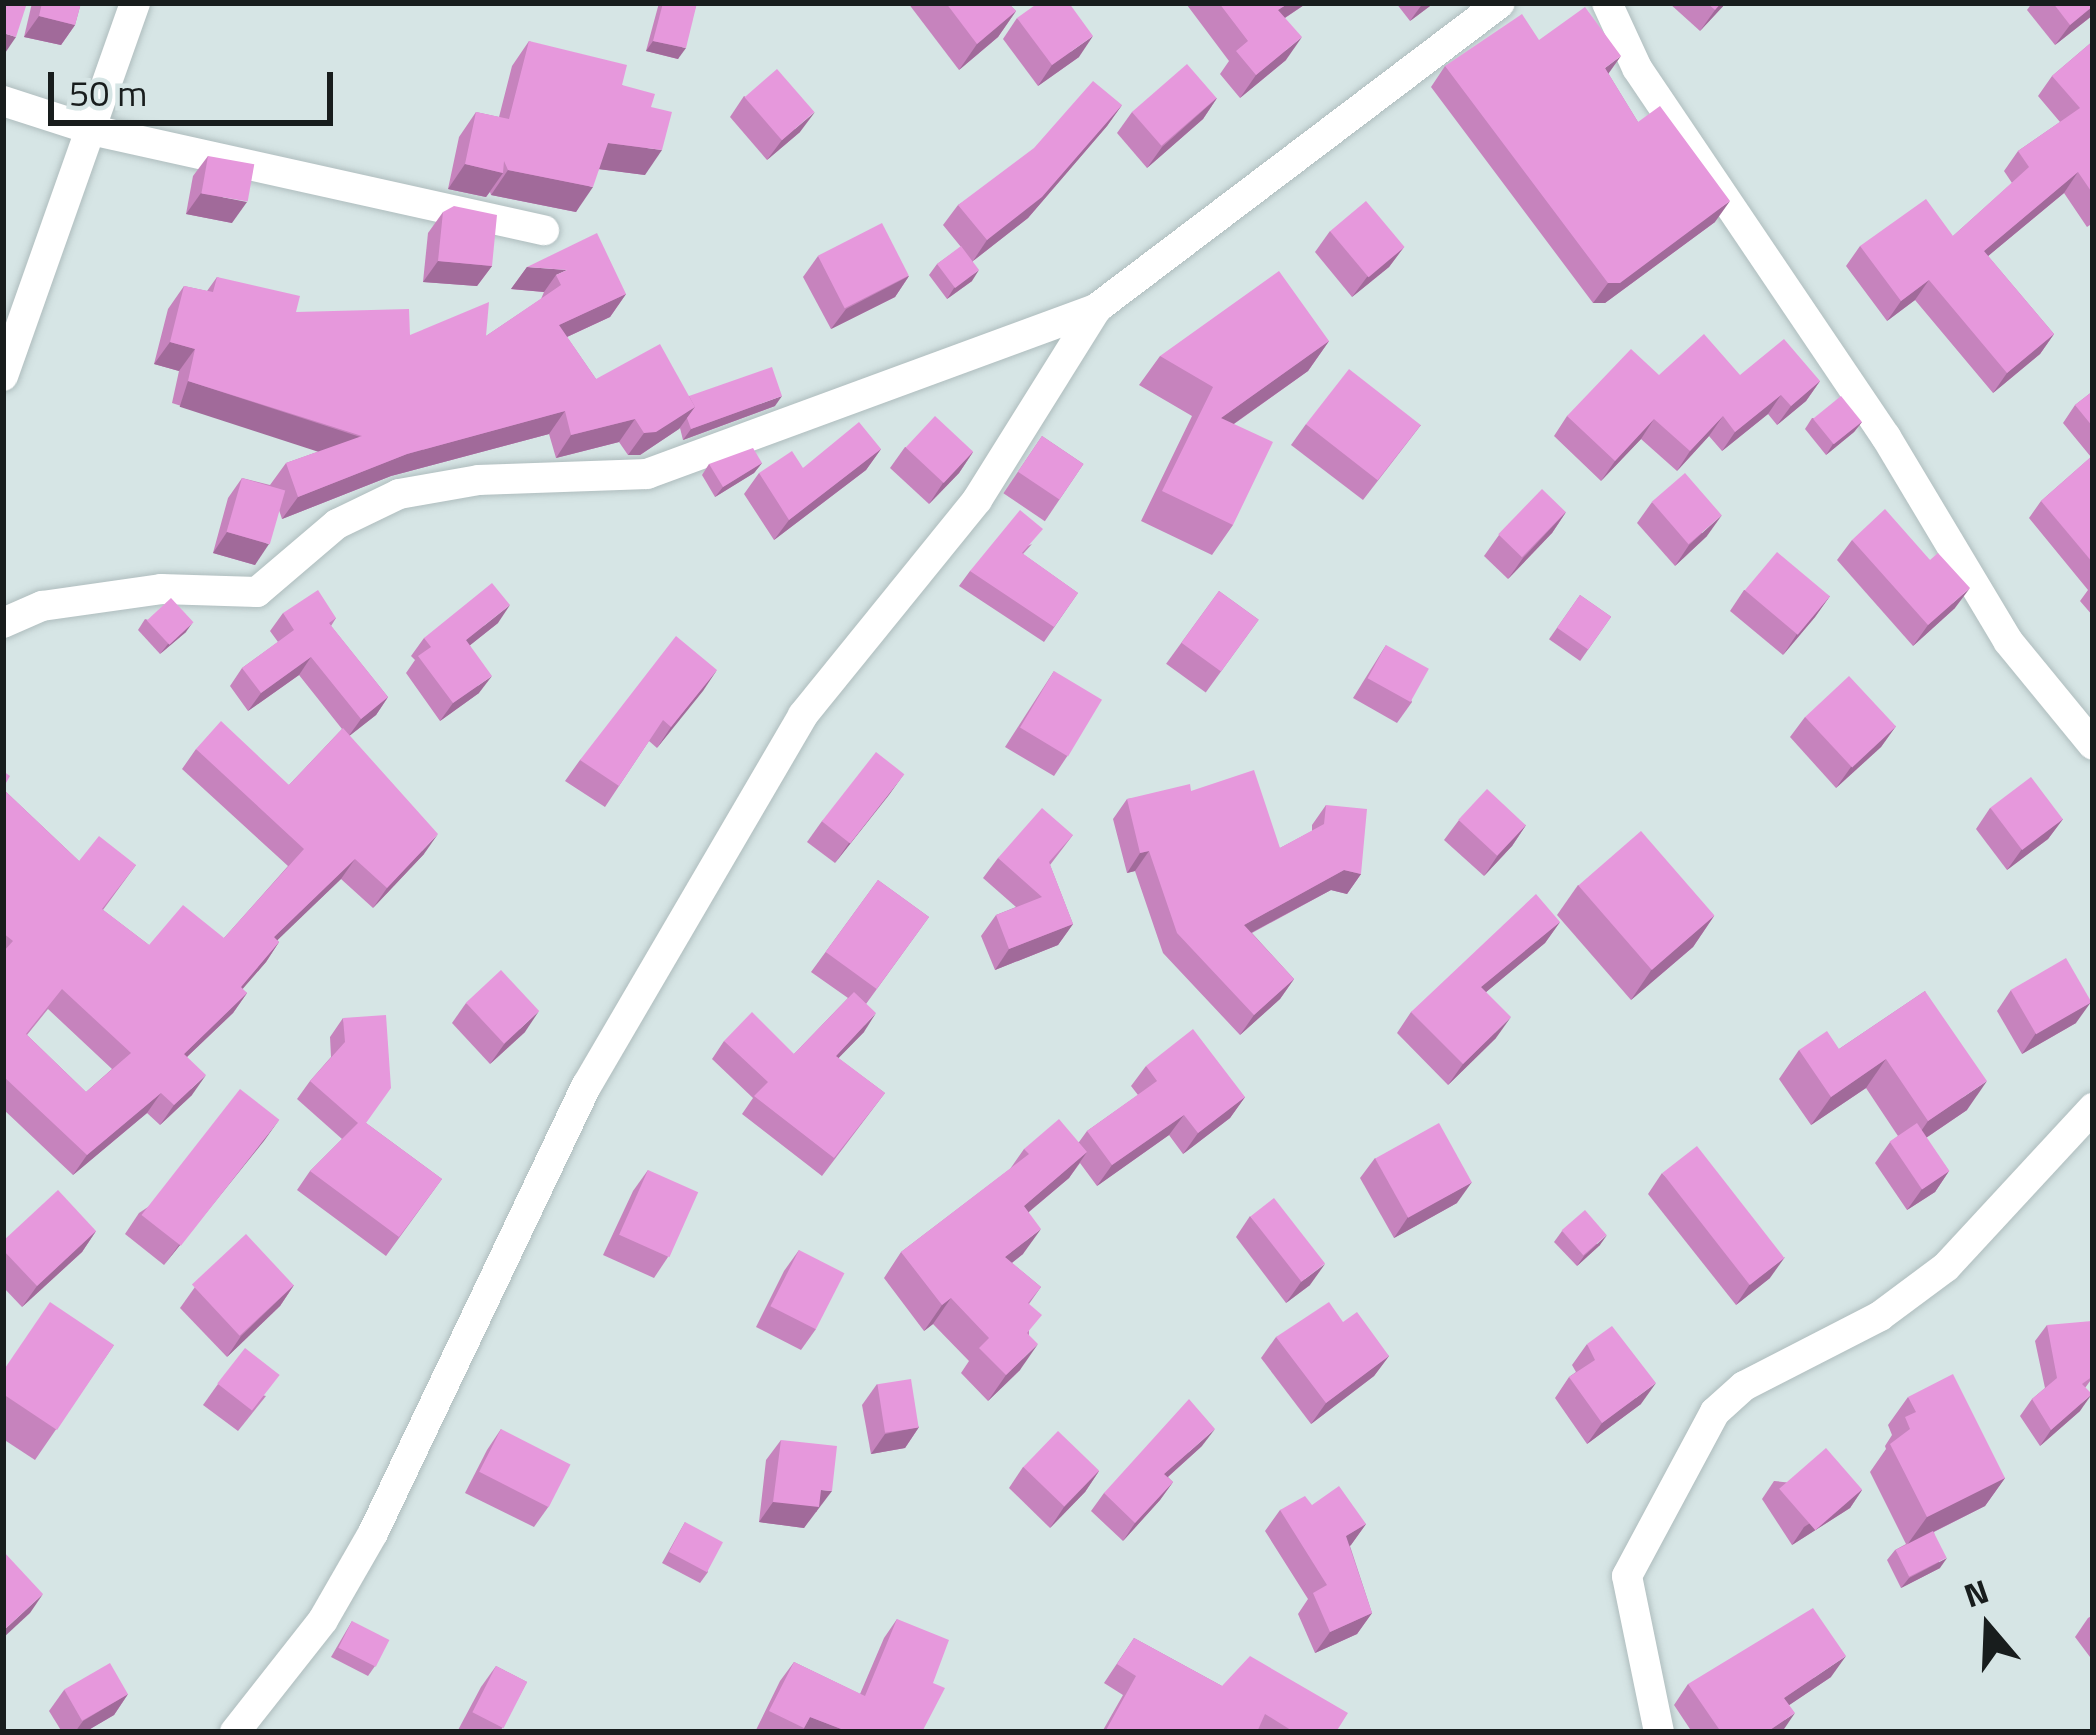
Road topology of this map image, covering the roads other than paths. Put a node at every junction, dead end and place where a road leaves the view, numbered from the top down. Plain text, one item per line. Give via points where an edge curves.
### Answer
1 (136, 3) edge
2 (1500, 3) edge
3 (1607, 3) edge
4 (3, 100) edge
5 (96, 130) junction
6 (544, 230) dead end
7 (1097, 308) junction
8 (3, 376) edge
9 (3, 623) edge
10 (2093, 745) edge
11 (2093, 1108) edge
12 (235, 1732) edge
13 (1659, 1732) edge

1 - 5 street
2 - 7 street
3 - 10 street via 1637,68 1886,437 2008,641
4 - 5 street
5 - 6 street
5 - 8 street
7 - 9 street via 647,474 479,480 399,494 337,524 257,592 161,589 42,606
7 - 12 street via 976,500 803,716 587,1085 373,1533 323,1620
11 - 13 street via 1946,1267 1880,1316 1784,1363 1715,1412 1627,1576

